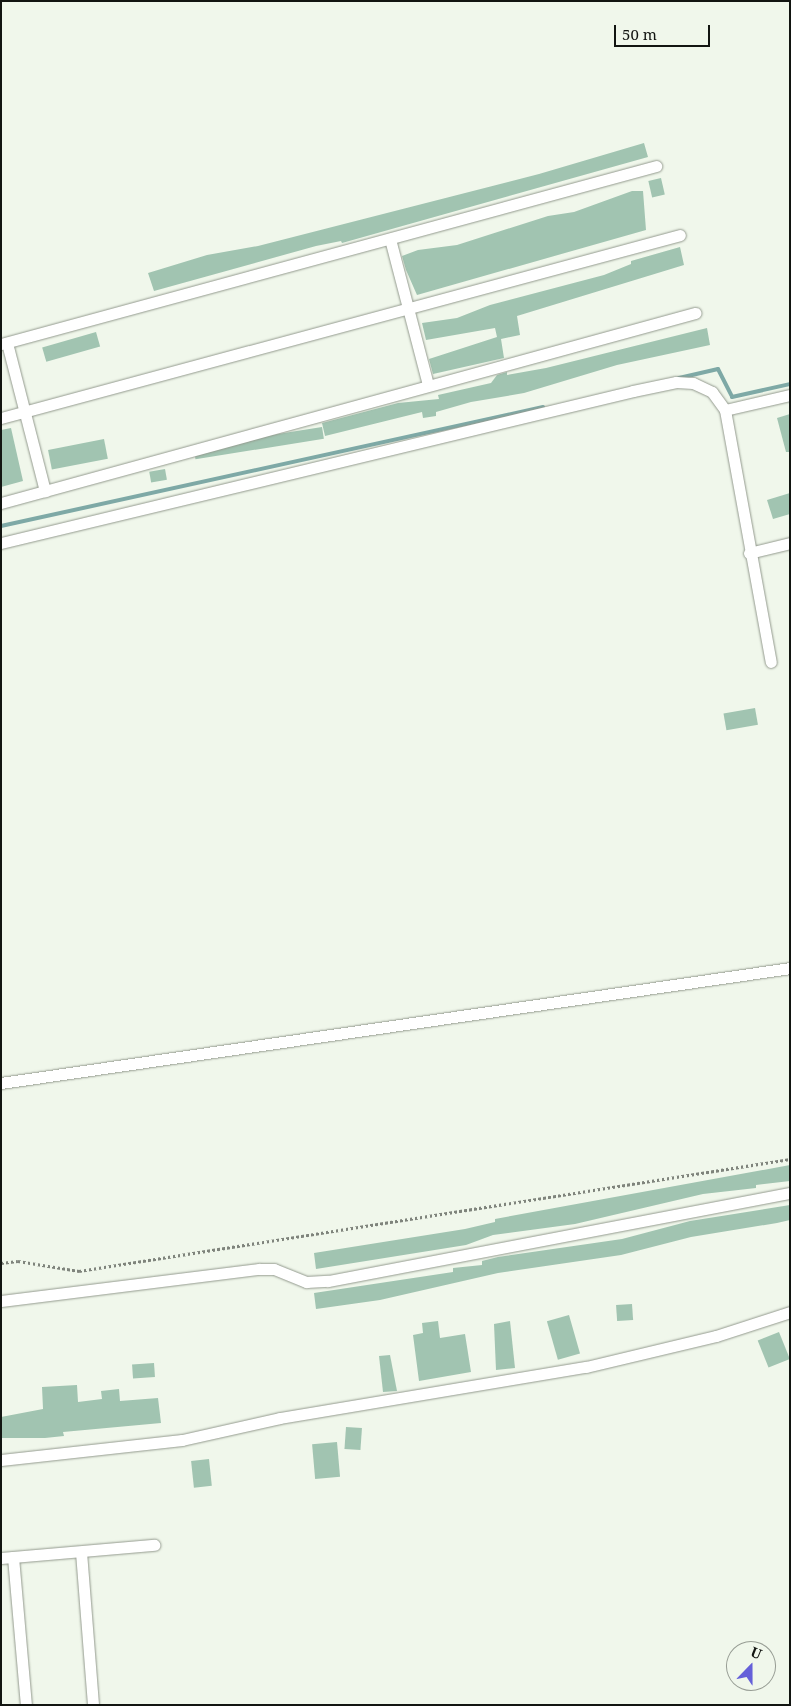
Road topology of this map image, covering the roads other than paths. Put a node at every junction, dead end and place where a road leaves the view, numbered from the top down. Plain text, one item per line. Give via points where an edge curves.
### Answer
1 (656, 166) dead end
2 (680, 235) dead end
3 (390, 239) junction
4 (406, 306) junction
5 (695, 313) dead end
6 (4, 343) edge
7 (428, 386) junction
8 (790, 395) edge
9 (725, 410) junction
10 (24, 412) junction
11 (1, 418) edge
12 (45, 491) junction
13 (1, 503) edge
14 (1, 543) edge
15 (790, 543) edge
16 (749, 553) junction
17 (771, 662) dead end
18 (790, 968) edge
19 (1, 1083) edge
20 (790, 1194) edge
21 (1, 1301) edge
22 (790, 1312) edge
23 (1, 1460) edge
24 (154, 1545) dead end
25 (81, 1552) junction
26 (7, 1558) edge
27 (26, 1705) edge
28 (93, 1705) edge

1 - 3 street
2 - 4 street
3 - 4 street
3 - 6 street
4 - 7 street
4 - 10 street
5 - 7 street
6 - 10 street
7 - 12 street
8 - 9 street
9 - 14 street via 702,386 676,382
9 - 16 street
10 - 11 street
10 - 12 street
12 - 13 street
15 - 16 street
16 - 17 street
18 - 19 street
20 - 21 street via 328,1281 306,1282 274,1269 259,1268
22 - 23 street via 716,1336 586,1367 280,1418 182,1440
24 - 25 street
25 - 26 street
25 - 28 street
26 - 27 street

